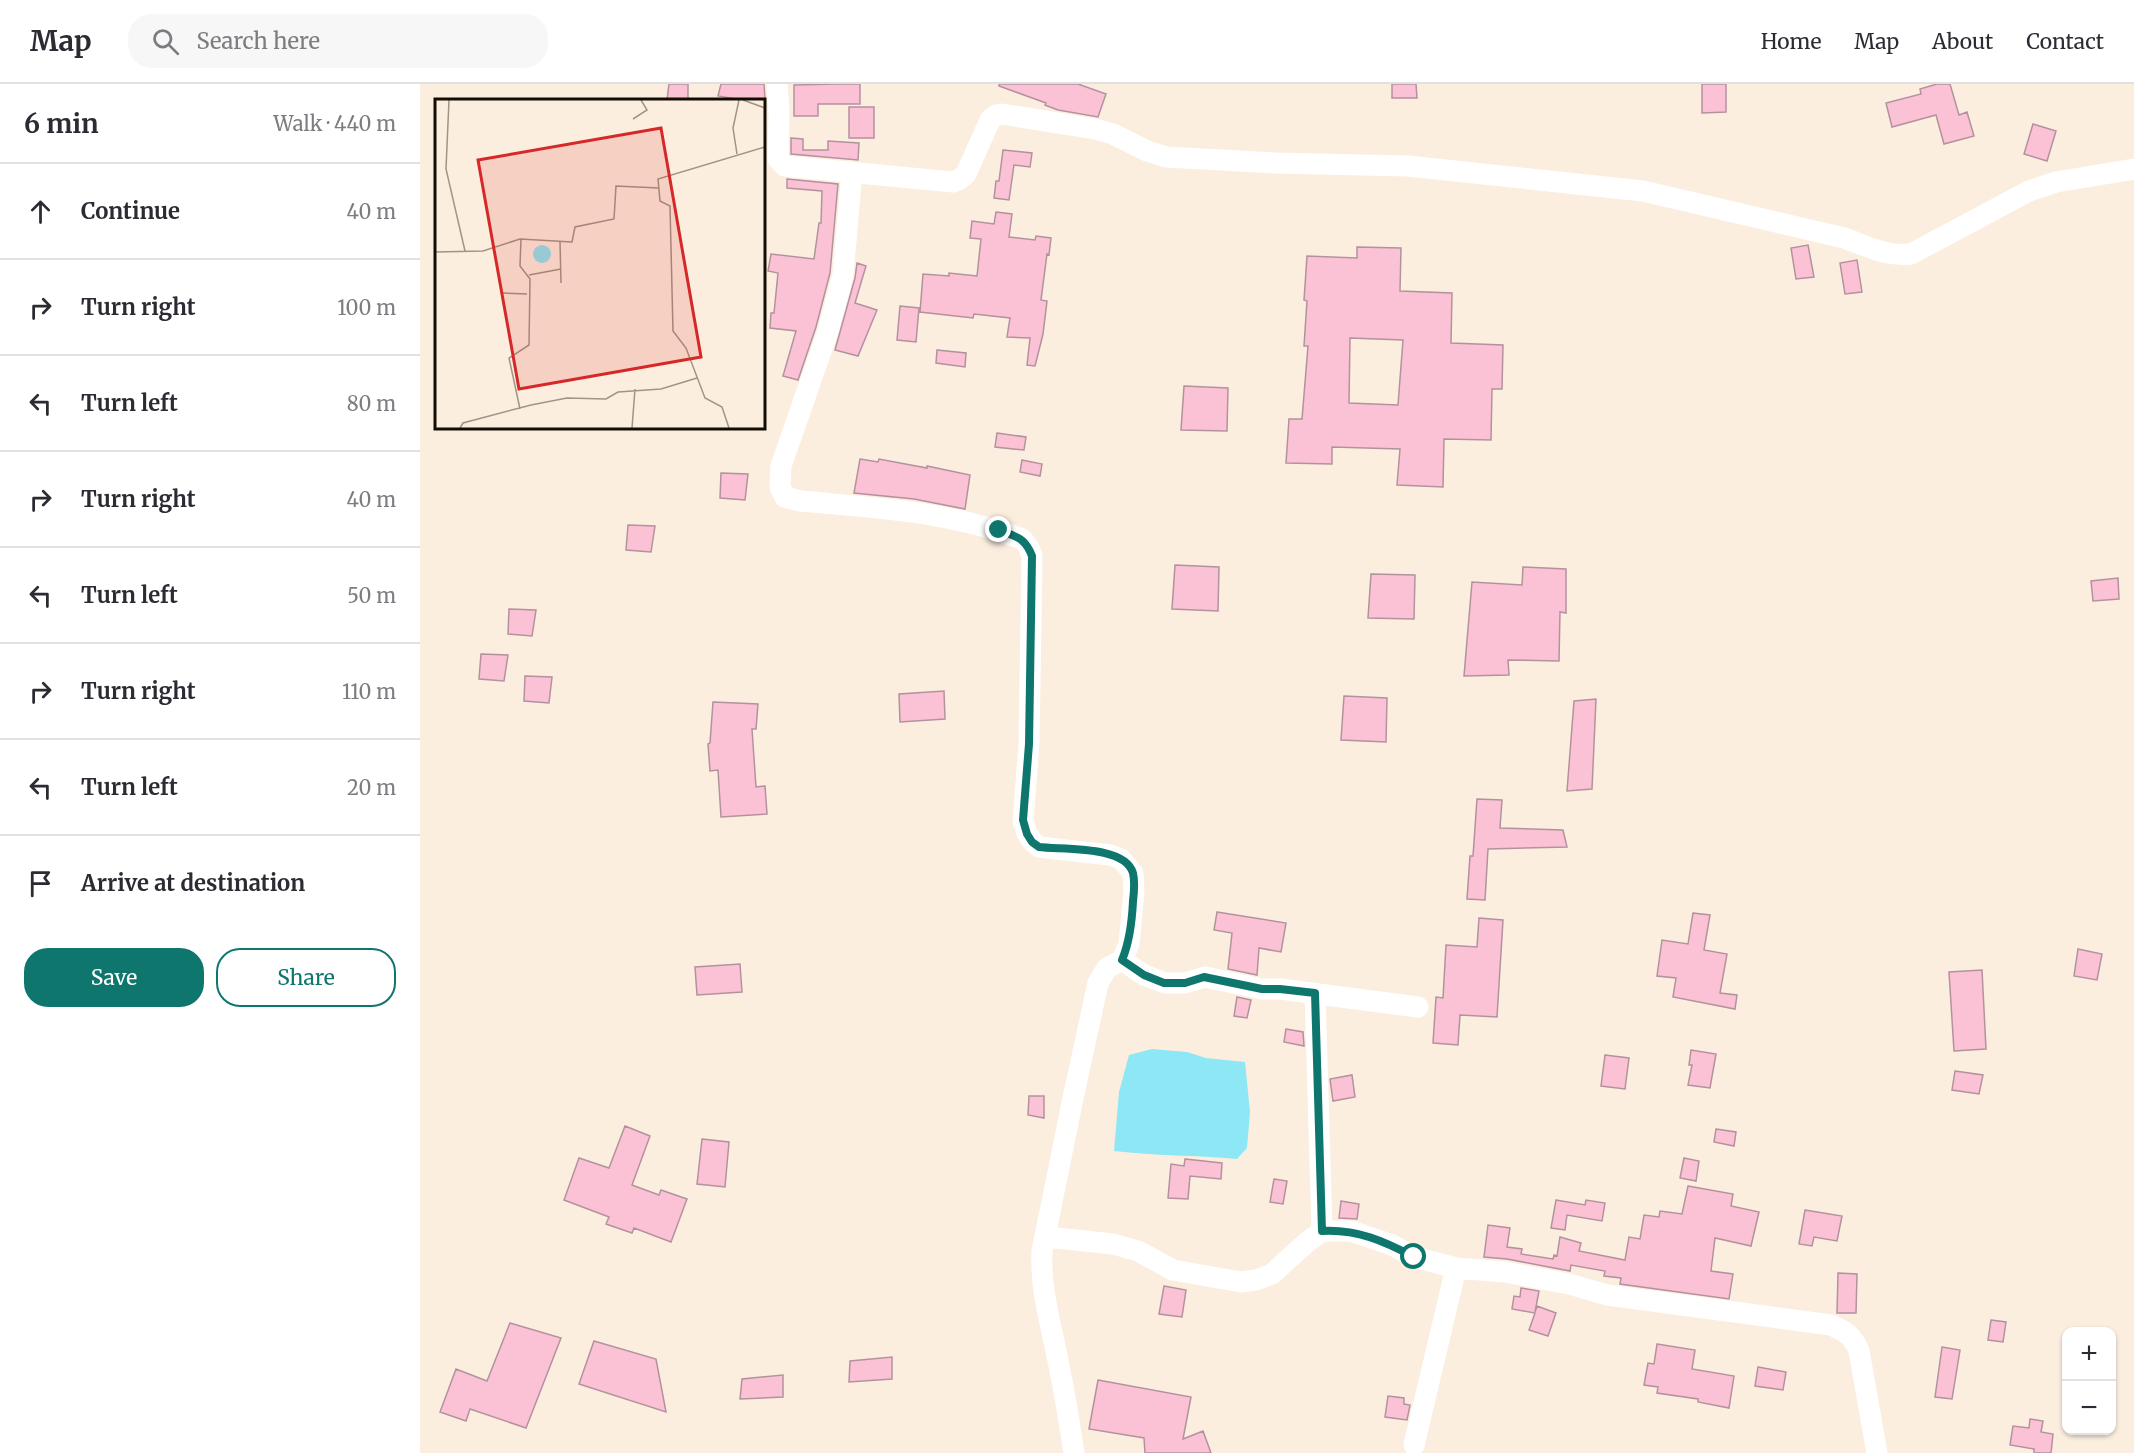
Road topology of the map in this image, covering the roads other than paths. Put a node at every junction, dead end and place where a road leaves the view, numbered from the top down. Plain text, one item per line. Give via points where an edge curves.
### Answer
1 (777, 84) edge
2 (2134, 169) edge
3 (852, 172) junction
4 (1122, 960) junction
5 (1315, 993) junction
6 (1418, 1007) dead end
7 (1322, 1231) junction
8 (1045, 1239) junction
9 (1456, 1268) junction
10 (1414, 1445) dead end
11 (1074, 1453) edge
12 (1877, 1453) edge

1 - 3 street via 780,163
2 - 3 street via 2056,182 2030,191 1911,254 1899,255 1844,238 1643,191 1408,166 1166,157 1095,129 1002,114 990,120 966,174 953,182
3 - 4 street via 843,275 828,331 783,459 780,487 785,497 800,501 966,520 1022,539 1028,546 1032,556 1030,705 1023,820 1027,834 1039,847 1100,852 1127,864 1134,891 1129,944
4 - 5 street via 1164,983 1185,983 1204,977 1262,989
4 - 8 street via 1107,968 1098,983
5 - 6 street
5 - 7 street
7 - 8 street via 1272,1274 1241,1282 1173,1269 1138,1251 1113,1244
7 - 9 street via 1351,1231 1414,1257
8 - 11 street via 1041,1273 1044,1296
9 - 10 street
9 - 12 street via 1506,1272 1607,1295 1831,1325 1846,1331 1859,1351

